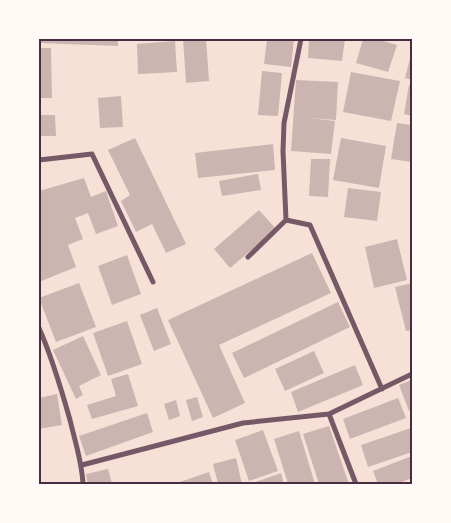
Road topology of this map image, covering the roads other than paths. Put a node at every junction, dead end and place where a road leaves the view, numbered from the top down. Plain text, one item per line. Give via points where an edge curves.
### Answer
1 (301, 39) edge
2 (39, 160) edge
3 (286, 220) junction
4 (248, 257) dead end
5 (154, 282) dead end
6 (39, 328) edge
7 (47, 345) junction
8 (39, 346) edge
9 (412, 374) edge
10 (382, 389) junction
11 (329, 414) junction
12 (82, 465) junction
13 (83, 484) edge
14 (356, 484) edge

1 - 3 street via 284,123
2 - 5 street via 92,154
3 - 4 street
3 - 10 street via 310,225
6 - 7 street
7 - 8 street
7 - 12 street
9 - 10 street
10 - 11 street
11 - 12 street via 243,423
11 - 14 street
12 - 13 street

